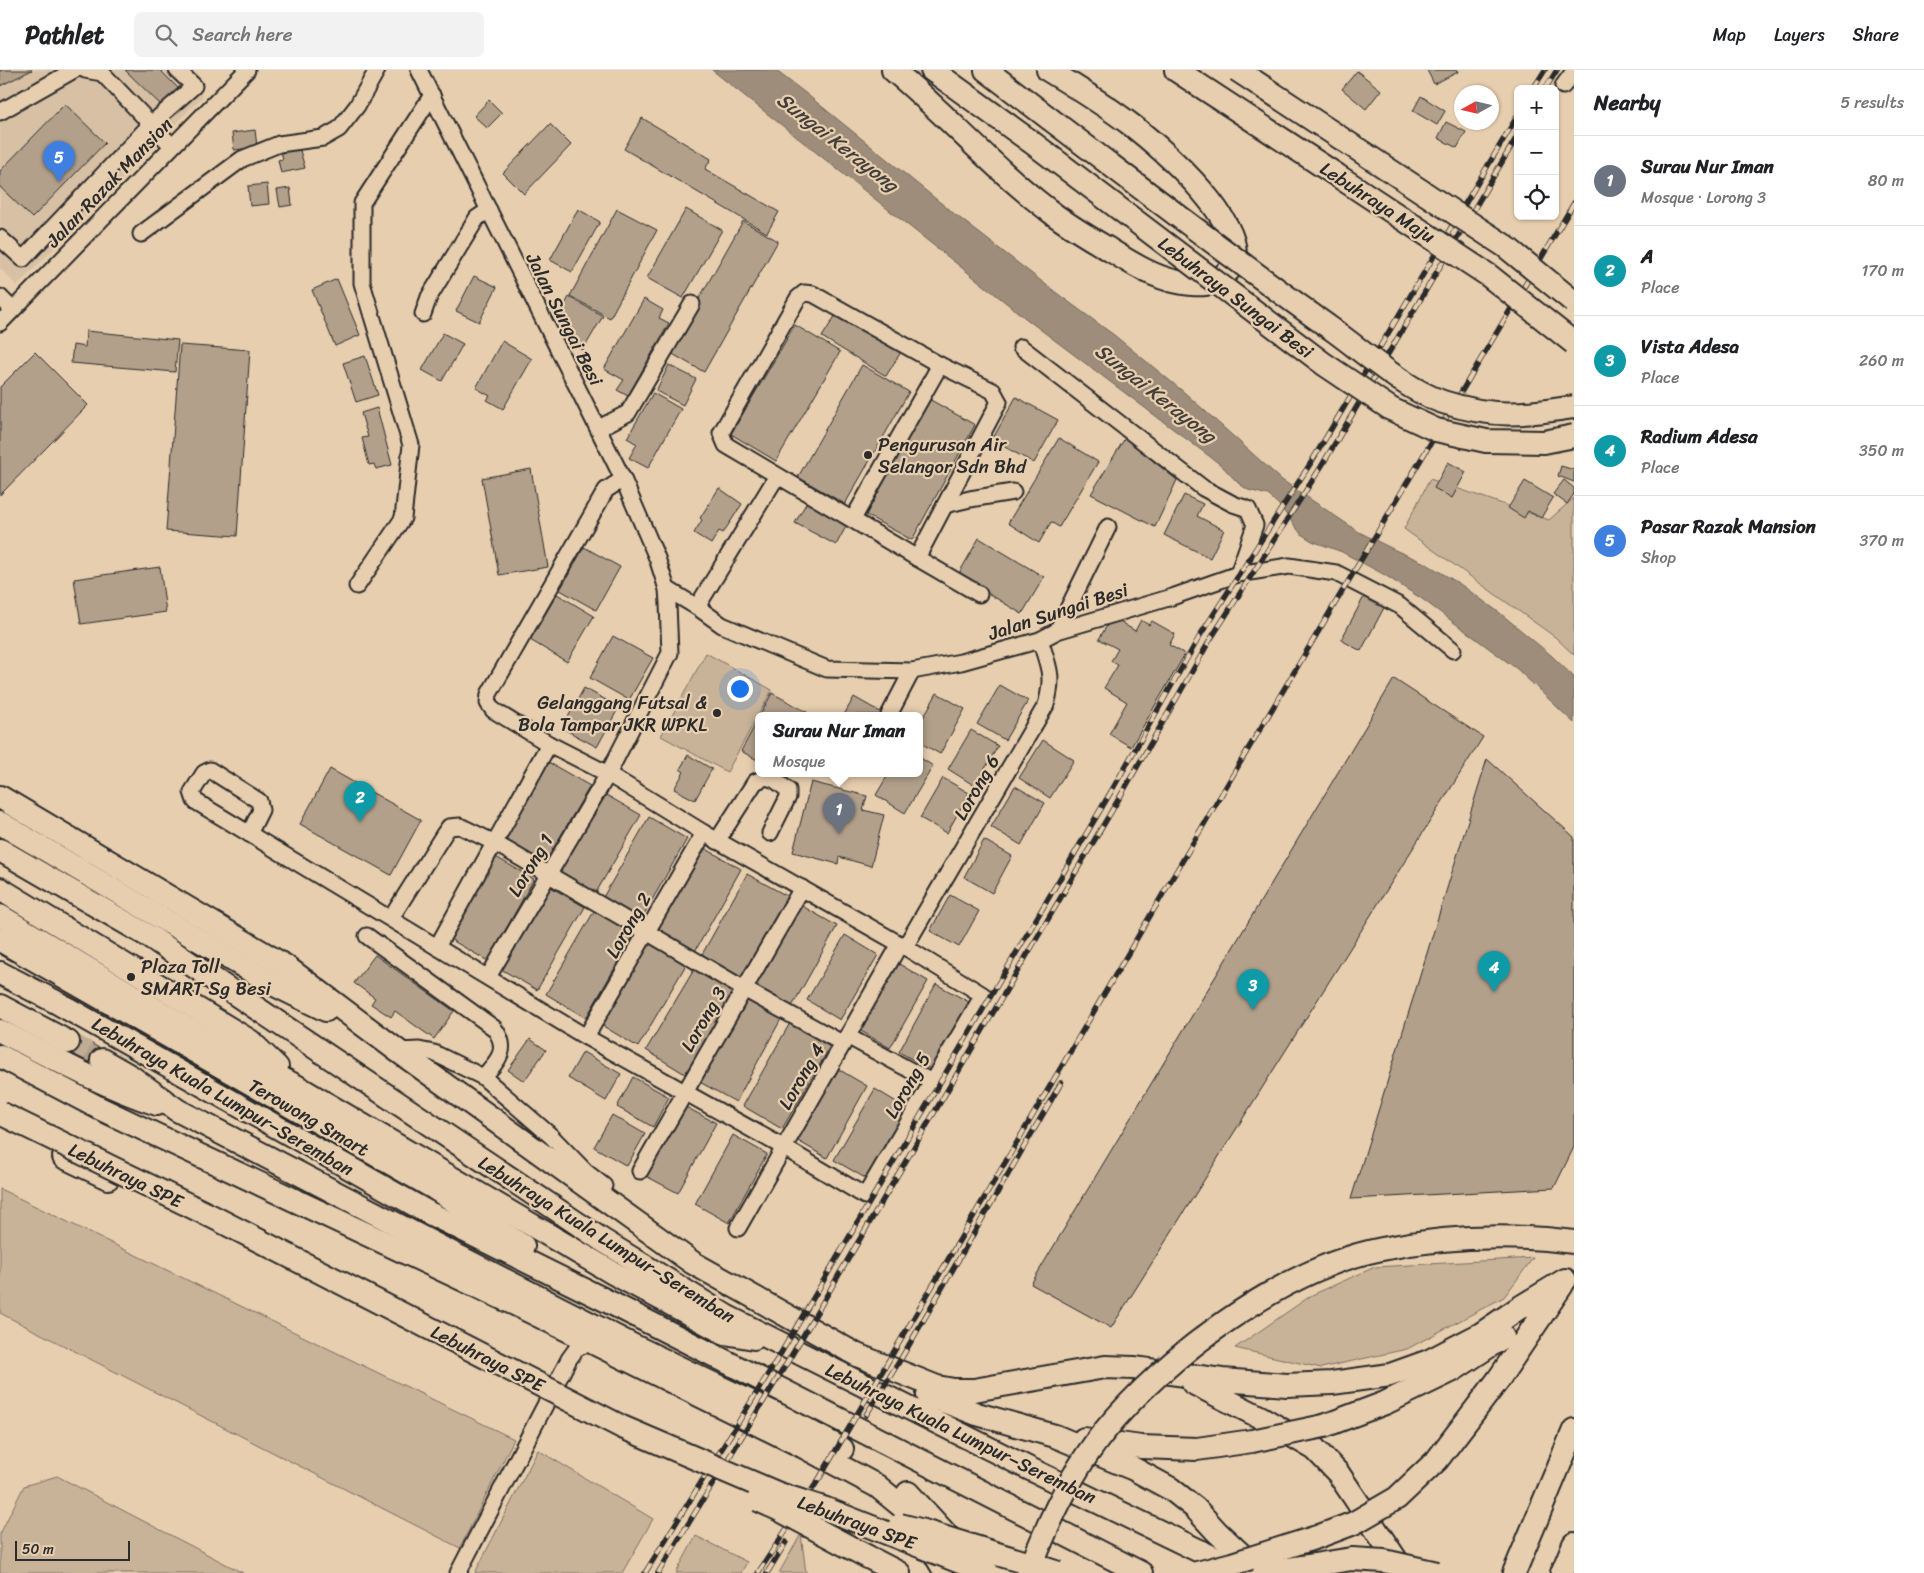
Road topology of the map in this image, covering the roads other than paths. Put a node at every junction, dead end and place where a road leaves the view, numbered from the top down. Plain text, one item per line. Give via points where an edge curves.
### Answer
1 (74, 70) edge
2 (91, 70) edge
3 (177, 70) edge
4 (247, 70) edge
5 (377, 70) edge
6 (419, 70) edge
7 (893, 70) edge
8 (932, 70) edge
9 (986, 70) edge
10 (1048, 70) edge
11 (1176, 70) edge
12 (1237, 70) edge
13 (1574, 71) edge
14 (1564, 86) dead end
15 (432, 95) junction
16 (0, 112) edge
17 (151, 124) junction
18 (172, 146) junction
19 (489, 210) junction
20 (142, 234) dead end
21 (0, 238) edge
22 (0, 297) edge
23 (1574, 302) edge
24 (692, 304) dead end
25 (12, 309) junction
26 (423, 314) dead end
27 (0, 323) edge
28 (1574, 343) edge
29 (1021, 347) dead end
30 (940, 365) junction
31 (1574, 407) edge
32 (599, 428) junction
33 (1574, 436) edge
34 (777, 476) junction
35 (623, 479) junction
36 (1013, 492) dead end
37 (945, 505) junction
38 (853, 519) junction
39 (1108, 527) dead end
40 (917, 558) junction
41 (1238, 574) junction
42 (358, 586) dead end
43 (667, 589) junction
44 (978, 594) dead end
45 (697, 607) junction
46 (1057, 631) junction
47 (1040, 640) junction
48 (1453, 650) dead end
49 (912, 671) junction
50 (891, 712) edge
51 (549, 744) junction
52 (608, 774) junction
53 (0, 797) edge
54 (0, 822) edge
55 (704, 833) junction
56 (770, 833) dead end
57 (249, 834) junction
58 (717, 841) junction
59 (493, 842) junction
60 (0, 850) edge
61 (548, 874) junction
62 (802, 888) junction
63 (0, 889) edge
64 (0, 916) edge
65 (391, 918) junction
66 (646, 932) junction
67 (367, 936) dead end
68 (0, 940) edge
69 (437, 946) junction
70 (903, 946) junction
71 (0, 973) edge
72 (488, 977) junction
73 (744, 989) junction
74 (0, 1006) edge
75 (0, 1031) edge
76 (374, 1034) junction
77 (586, 1037) junction
78 (845, 1040) junction
79 (68, 1042) tunnel mouth
80 (398, 1051) junction
81 (0, 1056) edge
82 (102, 1060) tunnel mouth
83 (483, 1077) junction
84 (932, 1082) junction
85 (296, 1086) junction
86 (685, 1091) junction
87 (177, 1110) junction
88 (0, 1113) edge
89 (0, 1125) edge
90 (783, 1147) junction
91 (640, 1171) dead end
92 (738, 1228) dead end
93 (1574, 1242) edge
94 (672, 1249) junction
95 (1570, 1275) edge
96 (613, 1304) junction
97 (726, 1316) junction
98 (592, 1342) junction
99 (780, 1343) junction
100 (1164, 1371) junction
101 (1574, 1430) edge
102 (1056, 1436) junction
103 (826, 1509) junction
104 (928, 1515) junction
105 (1574, 1544) edge
106 (868, 1557) junction
107 (1566, 1566) edge
108 (458, 1573) edge
109 (888, 1573) edge
110 (898, 1573) edge
111 (946, 1573) edge
112 (964, 1573) edge
113 (978, 1573) edge
114 (988, 1573) edge
115 (1030, 1573) edge
116 (1059, 1573) edge
117 (1141, 1573) edge
118 (1197, 1573) edge
119 (1245, 1573) edge
120 (1263, 1573) edge
121 (1405, 1573) edge
122 (1437, 1573) edge
123 (1514, 1573) edge

1 - 16 street
2 - 17 street via 102,73
3 - 17 street via 194,86
4 - 18 street, Jalan Razak Mansion
5 - 20 street via 357,106 339,129 323,138 279,144 242,159
6 - 15 street, Jalan Sungai Besi
7 - 10 highway via 1023,190 1072,228 1151,273 1178,282 1213,283 1224,275 1233,265 1232,236 1208,197 1131,124
8 - 33 highway, Lebuhraya Sungai Besi, bridge via 1324,364 1390,409 1436,430 1486,441 1544,442
9 - 31 highway, Lebuhraya Sungai Besi, bridge via 1409,386 1442,402 1489,414 1524,414
11 - 28 highway, Lebuhraya Maju, bridge via 1488,274
12 - 23 highway, Lebuhraya Maju, bridge via 1505,246
13 - 14 street
15 - 19 street, Jalan Sungai Besi
15 - 42 street via 362,203 362,283 411,444 402,518
17 - 18 street
17 - 21 street via 23,259
18 - 25 street, Jalan Razak Mansion
19 - 26 street via 477,218 428,297
19 - 32 street, Jalan Sungai Besi
22 - 25 street
24 - 32 street via 628,413
25 - 27 street, Jalan Razak Mansion
29 - 41 street via 1203,488 1248,509 1256,525
30 - 34 street via 813,294 804,293 798,298 721,433 726,445
30 - 37 street via 993,391 999,402
30 - 38 street
32 - 35 street, Jalan Sungai Besi
34 - 38 street
34 - 45 street
35 - 43 street, Jalan Sungai Besi
35 - 51 street via 606,490 489,694 488,703 493,710
36 - 37 street
37 - 40 street
38 - 40 street
39 - 46 street
40 - 44 street
41 - 46 street, Jalan Sungai Besi
41 - 48 street, Jalan Sungai Besi via 1289,566 1336,572 1400,606
43 - 45 street, Jalan Sungai Besi
43 - 52 street, Jalan Sungai Besi via 670,653
45 - 49 street, Jalan Sungai Besi via 722,625 827,669
46 - 47 street, Jalan Sungai Besi
47 - 49 street, Jalan Sungai Besi via 961,662
47 - 70 street, Lorong 6 via 1050,671 1051,689 1046,706
49 - 50 street
51 - 52 street
51 - 59 street
52 - 55 street
52 - 61 street, Lorong 1
53 - 76 highway via 285,966
54 - 76 highway via 275,985
55 - 58 street
55 - 66 street, Lorong 2
56 - 58 street via 788,790 776,780 766,777 756,782
57 - 57 street via 195,801 192,792 204,773 210,770 260,801 261,810
57 - 65 street
58 - 62 street
59 - 61 street
59 - 65 street via 460,826 449,827
59 - 69 street
60 - 97 highway, Lebuhraya Kuala Lumpur–Seremban via 152,938 602,1240
61 - 66 street
61 - 72 street, Lorong 1
62 - 70 street
62 - 73 street, Lorong 3
63 - 85 highway, Terowong Smart via 250,1041
64 - 85 highway, Terowong Smart via 197,1034
65 - 69 street
66 - 73 street
66 - 77 street, Lorong 2
67 - 83 street via 494,1028 499,1036 501,1053
68 - 96 highway, Terowong Smart via 434,1188
69 - 72 street
70 - 78 street, Lorong 4
70 - 84 street, Lorong 5 via 983,994
71 - 96 highway, Lebuhraya Kuala Lumpur–Seremban via 428,1213
72 - 77 street
73 - 78 street
73 - 86 street, Lorong 3
74 - 79 highway
75 - 87 highway via 102,1083
76 - 80 highway
77 - 86 street
78 - 84 street
78 - 90 street, Lorong 4
80 - 83 street via 419,1050 434,1054
80 - 94 highway
81 - 98 highway via 101,1109
82 - 87 highway
83 - 94 street via 551,1136 586,1172 642,1217
84 - 90 street, Lorong 5 via 864,1196
85 - 99 highway, Terowong Smart via 613,1273 725,1333
86 - 90 street
86 - 91 street, Lorong 3
87 - 104 highway via 634,1346 786,1419 880,1470
88 - 103 highway, Lebuhraya SPE, bridge via 215,1218 622,1427 779,1494
89 - 106 highway, Lebuhraya SPE, bridge via 622,1439 778,1509
90 - 92 street, Lorong 4
93 - 115 highway, bridge via 1485,1236 1381,1249 1338,1262 1252,1304 1189,1348 1131,1401 1102,1433 1078,1468 1042,1539
94 - 100 highway via 857,1356 937,1387 974,1390 1104,1367
95 - 100 highway via 1482,1334 1430,1360 1390,1375 1332,1384 1287,1386
95 - 102 highway, bridge via 1534,1316 1453,1370 1385,1403 1324,1426 1197,1449 1141,1447
95 - 118 highway, bridge via 1498,1380 1437,1460 1397,1498 1354,1523 1317,1537
96 - 117 highway, Lebuhraya Kuala Lumpur–Seremban
97 - 99 highway, Lebuhraya Kuala Lumpur–Seremban
97 - 102 highway via 762,1318 937,1399
98 - 108 street via 577,1348 569,1359
98 - 111 highway via 878,1486 905,1509
99 - 119 highway, Lebuhraya Kuala Lumpur–Seremban
100 - 121 highway via 1218,1395 1315,1450 1338,1473
101 - 123 highway
102 - 120 highway via 1134,1469 1170,1489 1195,1508
103 - 114 highway, Lebuhraya SPE, bridge
103 - 116 highway, bridge via 920,1530
104 - 112 highway
104 - 113 highway via 954,1541
105 - 107 highway
106 - 109 highway, Lebuhraya SPE
106 - 110 highway
120 - 122 highway, bridge via 1352,1559 1384,1561

